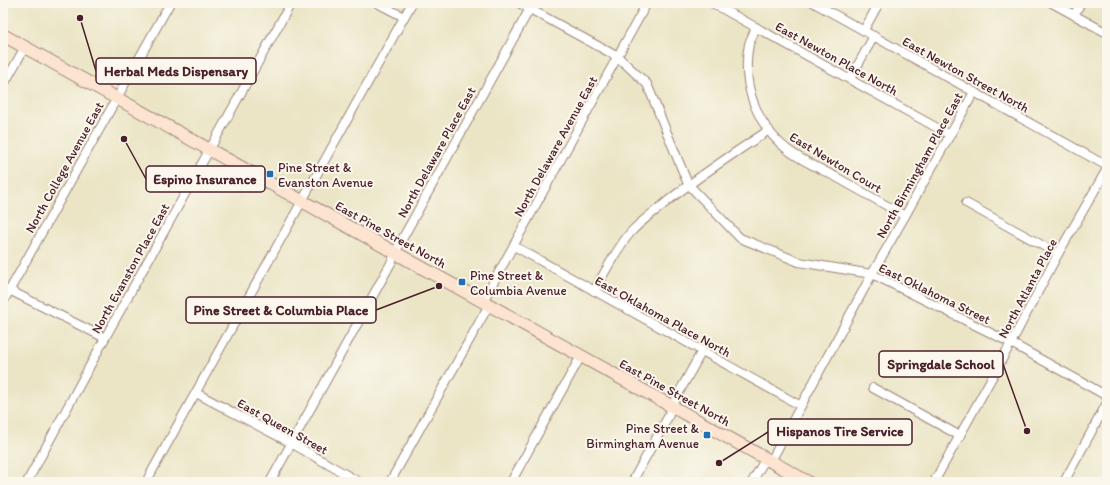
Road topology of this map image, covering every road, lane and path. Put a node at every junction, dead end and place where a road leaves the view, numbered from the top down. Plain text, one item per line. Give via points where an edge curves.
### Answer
1 (170, 3) edge
2 (291, 3) edge
3 (377, 3) edge
4 (412, 3) edge
5 (519, 3) edge
6 (648, 3) edge
7 (712, 3) edge
8 (814, 3) edge
9 (880, 3) edge
10 (1052, 3) edge
11 (1081, 3) edge
12 (532, 6) edge
13 (1074, 16) junction
14 (404, 17) junction
15 (756, 27) junction
16 (864, 30) junction
17 (1107, 33) edge
18 (3, 35) edge
19 (874, 36) junction
20 (25, 47) junction
21 (618, 57) junction
22 (850, 79) junction
23 (3, 86) edge
24 (974, 92) junction
25 (117, 98) junction
26 (768, 130) junction
27 (950, 135) junction
28 (209, 150) junction
29 (1107, 166) edge
30 (1107, 169) edge
31 (688, 184) junction
32 (303, 201) junction
33 (966, 203) dead end
34 (906, 216) junction
35 (514, 246) junction
36 (395, 253) junction
37 (1058, 254) junction
38 (872, 274) junction
39 (9, 290) junction
40 (594, 291) junction
41 (3, 302) edge
42 (486, 303) junction
43 (105, 338) junction
44 (1011, 343) junction
45 (702, 351) junction
46 (581, 356) junction
47 (873, 388) dead end
48 (196, 393) junction
49 (1107, 396) edge
50 (1107, 403) edge
51 (673, 406) junction
52 (801, 406) junction
53 (960, 436) junction
54 (291, 443) junction
55 (768, 460) junction
56 (27, 482) edge
57 (146, 482) edge
58 (270, 482) edge
59 (359, 482) edge
60 (390, 482) edge
61 (511, 482) edge
62 (632, 482) edge
63 (752, 482) edge
64 (808, 482) edge
65 (934, 482) edge
66 (1064, 482) edge

1 - 25 street, North College Avenue East
2 - 28 street, North Evanston Place East
3 - 14 street
4 - 14 street
5 - 12 street, East Oklahoma Street
6 - 21 street, North Delaware Avenue East
7 - 15 street, East Newton Place North
8 - 16 street, East Newton Street North
9 - 16 street
10 - 13 street
11 - 13 street
12 - 21 street, East Oklahoma Street
12 - 36 street, North Delaware Place East
13 - 17 street
14 - 32 street
15 - 22 street, East Newton Place North
15 - 26 street, East Newton Court via 750,43 747,74 756,110
16 - 19 street, East Newton Street North
18 - 20 main road, East Pine Street North
19 - 22 street
19 - 24 street, East Newton Street North
20 - 23 street
20 - 25 main road, East Pine Street North
21 - 31 street, East Oklahoma Street via 647,84
21 - 35 street, North Delaware Avenue East
22 - 27 street, East Newton Place North
24 - 27 street, North Birmingham Place East
24 - 29 street, East Newton Street North
25 - 28 main road, East Pine Street North
25 - 39 street, North College Avenue East
26 - 31 street
26 - 34 street, East Newton Court via 789,151
27 - 34 street, North Birmingham Place East
28 - 32 main road, East Pine Street North
28 - 43 street, North Evanston Place East
30 - 37 street, North Atlanta Place
31 - 38 street, East Oklahoma Street via 740,238 798,262
31 - 40 street via 632,231 614,255
32 - 36 main road, East Pine Street North
32 - 48 street
33 - 37 street
34 - 38 street, North Birmingham Place East
35 - 40 street, East Oklahoma Place North
35 - 42 street, North Delaware Avenue East
36 - 42 main road, East Pine Street North
36 - 54 street, North Delaware Place East
37 - 44 street, North Atlanta Place
38 - 44 street, East Oklahoma Street
38 - 52 street, North Birmingham Place East
39 - 41 street, North College Avenue East
39 - 43 street
40 - 45 street, East Oklahoma Place North
42 - 46 main road, East Pine Street North
42 - 60 street, North Delaware Avenue East
43 - 56 street, North Evanston Place East
44 - 49 street, East Oklahoma Street
44 - 53 street, North Atlanta Place
45 - 51 street
45 - 52 street, East Oklahoma Place North
46 - 51 main road, East Pine Street North
46 - 61 street
47 - 53 street
48 - 54 street, East Queen Street
48 - 57 street
50 - 66 street
51 - 55 main road, East Pine Street North
51 - 62 street
52 - 55 street, North Birmingham Place East
53 - 65 street, North Atlanta Place
54 - 58 street, North Delaware Place East
54 - 59 street, East Queen Street
55 - 63 street, North Birmingham Place East
55 - 64 main road, East Pine Street North

